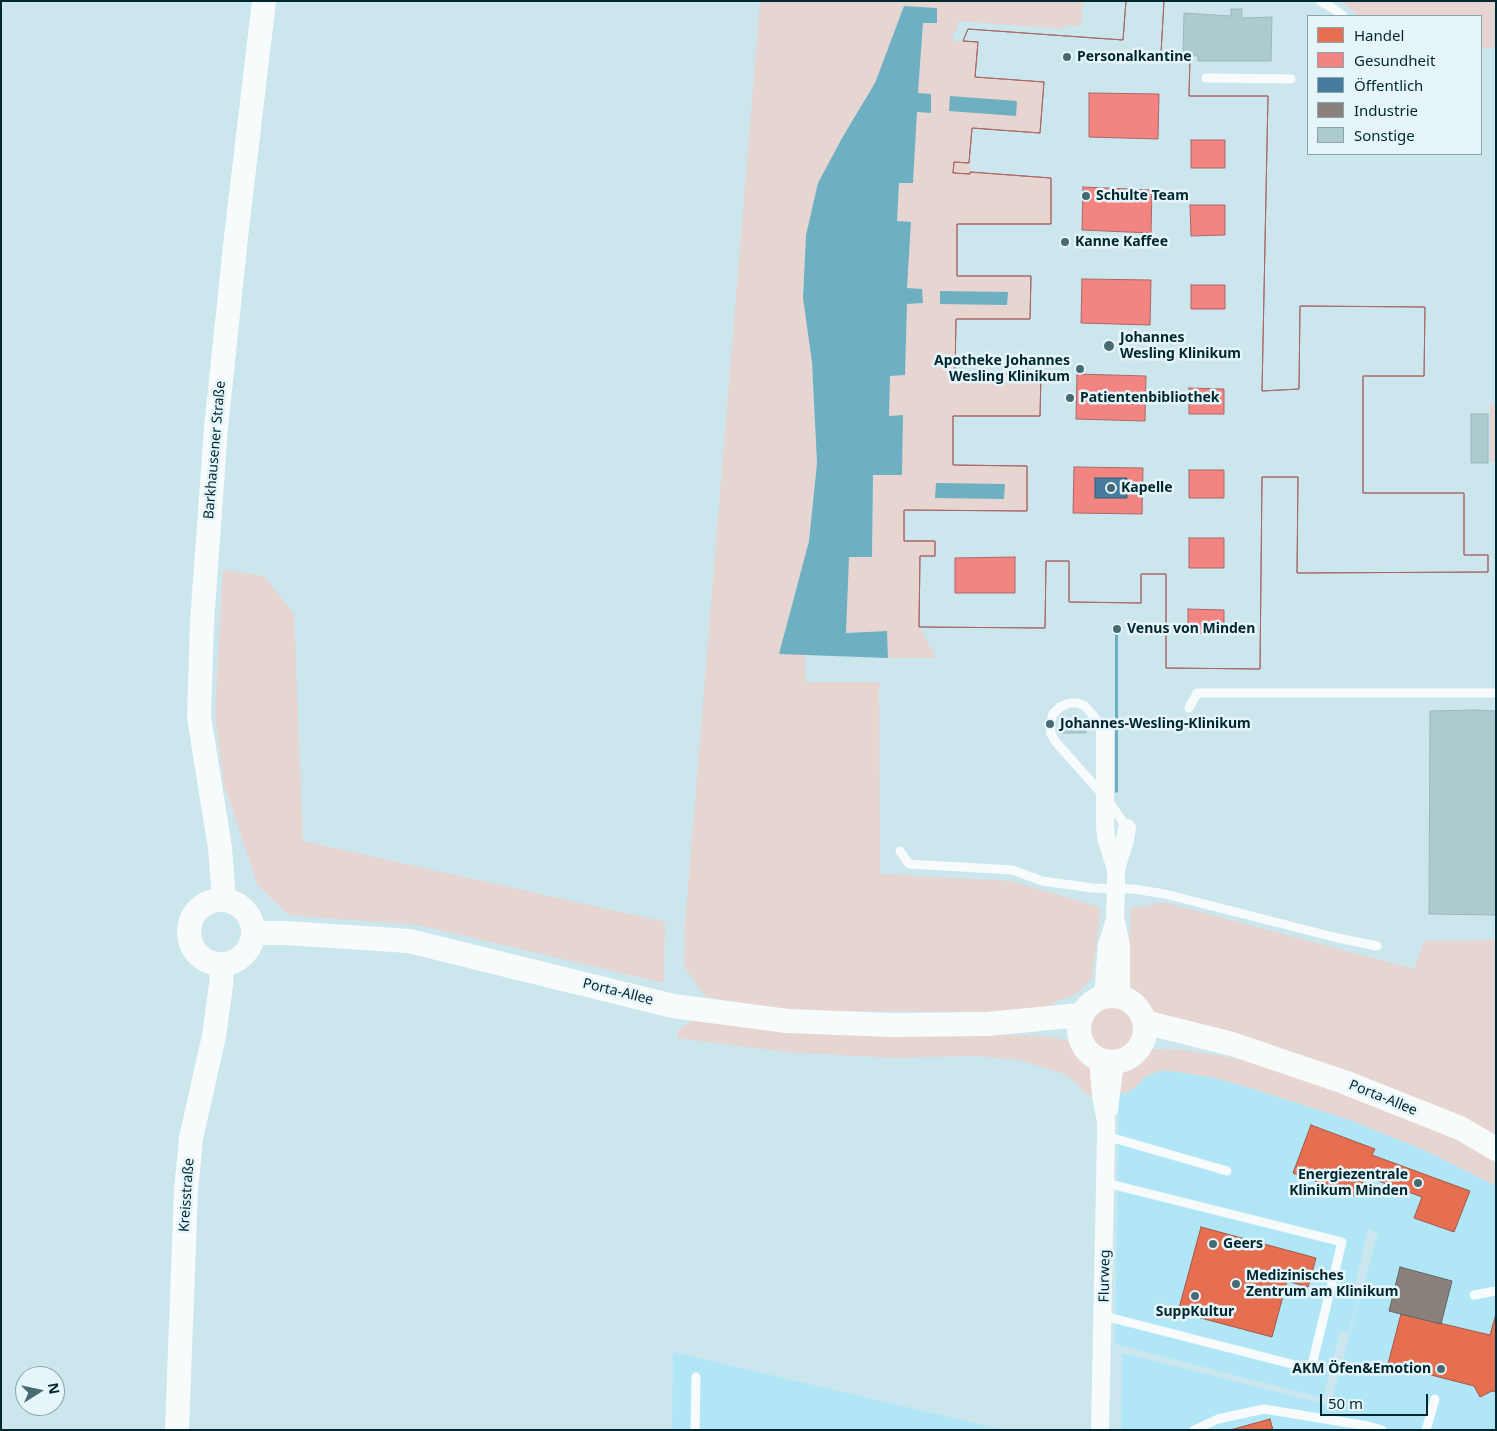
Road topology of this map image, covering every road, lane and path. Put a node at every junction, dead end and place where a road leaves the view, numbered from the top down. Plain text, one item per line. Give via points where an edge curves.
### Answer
1 (264, 1) edge
2 (1320, 1) edge
3 (1343, 15) edge
4 (1206, 78) dead end
5 (1291, 79) dead end
6 (1496, 693) edge
7 (1189, 708) dead end
8 (1105, 732) joint
9 (1105, 796) junction
10 (1127, 828) joint
11 (900, 852) dead end
12 (1116, 869) junction
13 (1116, 888) junction
14 (224, 899) junction
15 (254, 933) junction
16 (1377, 946) dead end
17 (222, 964) junction
18 (1112, 997) junction
19 (1080, 1026) junction
20 (1143, 1032) junction
21 (1106, 1060) junction
22 (1106, 1129) junction
23 (1496, 1149) edge
24 (1227, 1171) dead end
25 (1106, 1184) junction
26 (1496, 1291) edge
27 (1474, 1295) dead end
28 (1104, 1316) junction
29 (696, 1377) dead end
30 (1435, 1399) dead end
31 (177, 1430) edge
32 (695, 1430) edge
33 (1100, 1430) edge
34 (1194, 1430) edge
35 (1382, 1430) edge
36 (1426, 1430) edge

1 - 14 main road, Barkhausener Straße via 216,428 202,622 199,717 220,848
2 - 3 lane
4 - 5 lane
6 - 7 lane via 1197,694
8 - 9 street
8 - 9 lane via 1085,706 1078,703 1060,707 1050,724 1055,741
9 - 10 lane
9 - 12 street via 1106,838
10 - 12 street
11 - 13 lane via 909,864 1012,870 1043,880 1092,888
12 - 13 street
13 - 16 lane via 1165,894
13 - 18 street via 1116,917 1108,944
14 - 15 main road via 234,902 249,914
14 - 17 main road via 213,900 199,908 188,932 196,953 205,960
15 - 17 main road via 245,954 236,961
15 - 19 main road, Porta-Allee via 409,941 673,1006 787,1021
17 - 31 main road, Kreisstraße via 214,1036 191,1138 186,1190
18 - 19 main road via 1094,1000 1086,1007
18 - 20 main road via 1136,1006 1141,1013
19 - 21 main road via 1083,1046
20 - 21 main road via 1131,1055
20 - 23 main road, Porta-Allee via 1163,1042 1266,1056 1344,1082 1460,1128
21 - 22 street, Flurweg via 1101,1094
22 - 24 lane
22 - 25 street, Flurweg
25 - 28 street, Flurweg
25 - 28 lane via 1342,1242 1310,1369
26 - 27 lane
28 - 33 street, Flurweg
29 - 32 lane
30 - 36 lane
34 - 35 lane via 1218,1419 1264,1409

